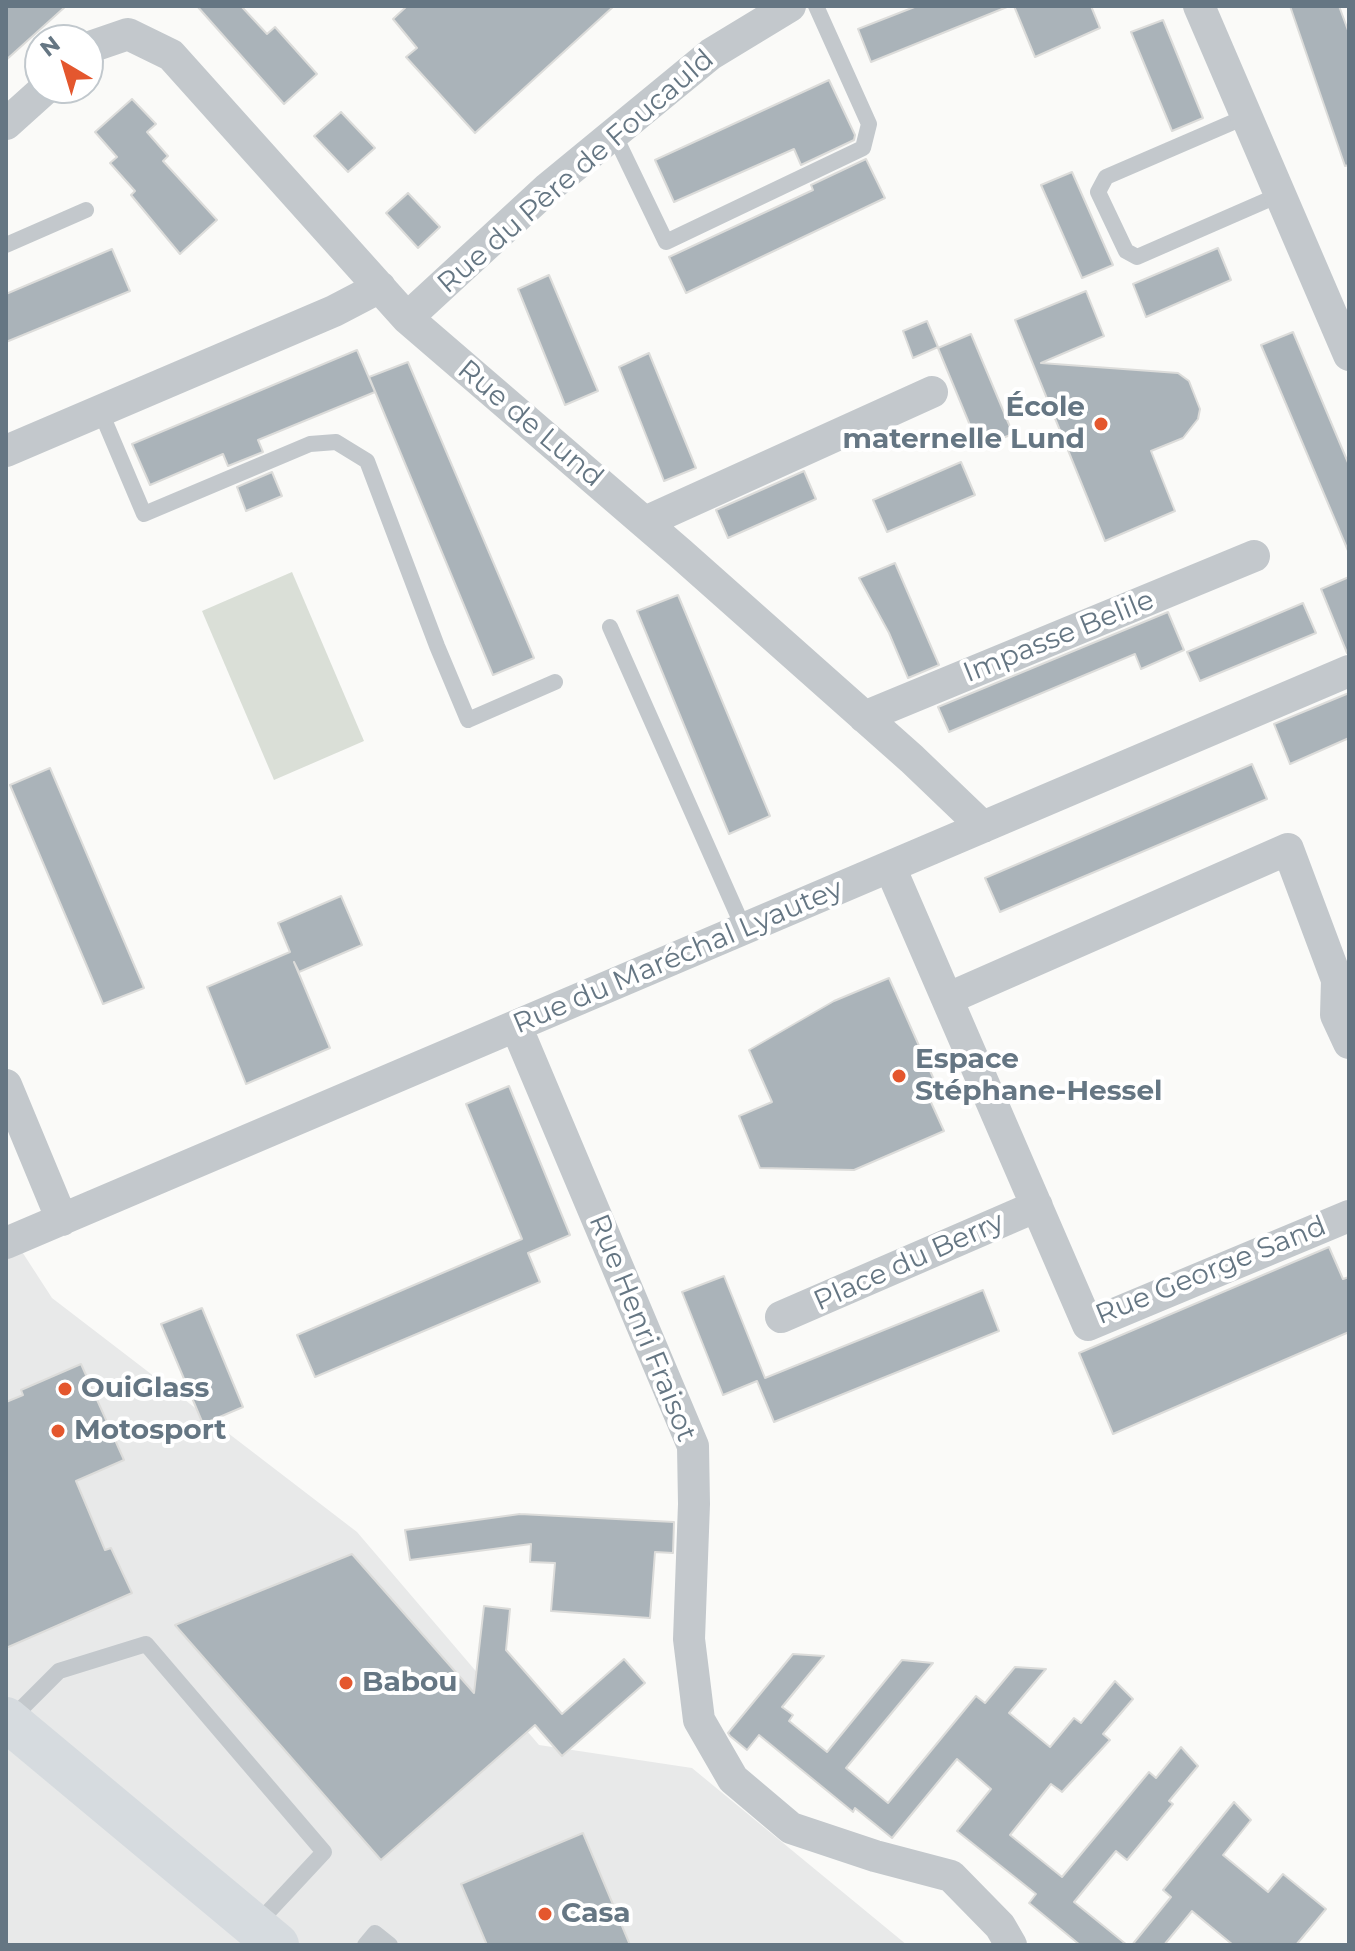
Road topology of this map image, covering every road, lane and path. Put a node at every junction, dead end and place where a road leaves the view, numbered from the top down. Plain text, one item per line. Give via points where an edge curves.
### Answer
1 (790, 6) edge
2 (816, 6) edge
3 (1199, 6) edge
4 (104, 42) edge
5 (28, 104) edge
6 (1245, 117) junction
7 (6, 124) edge
8 (614, 134) junction
9 (1279, 195) junction
10 (86, 210) dead end
11 (6, 245) edge
12 (380, 287) junction
13 (407, 318) junction
14 (1349, 355) edge
15 (932, 392) dead end
16 (100, 410) junction
17 (6, 451) edge
18 (645, 522) junction
19 (1254, 556) dead end
20 (610, 627) dead end
21 (1349, 671) edge
22 (555, 682) dead end
23 (864, 717) junction
24 (983, 827) junction
25 (890, 867) junction
26 (744, 929) junction
27 (949, 998) junction
28 (516, 1026) junction
29 (1349, 1043) edge
30 (6, 1085) edge
31 (1037, 1206) junction
32 (1349, 1216) edge
33 (62, 1220) junction
34 (6, 1243) edge
35 (781, 1317) dead end
36 (7, 1720) edge
37 (266, 1936) edge
38 (365, 1945) edge
39 (390, 1945) edge
40 (1011, 1945) edge

1 - 8 street, Rue du Père de Foucauld via 711,54
2 - 8 lane via 869,124 863,148 666,242
3 - 6 street
4 - 12 street, Rue de Lund via 128,34 171,55
5 - 7 street
6 - 9 street
6 - 9 lane via 1106,177 1098,192 1126,251 1137,257
8 - 13 street, Rue du Père de Foucauld
9 - 14 street
10 - 11 lane
12 - 13 street, Rue de Lund
12 - 16 street
13 - 18 street, Rue de Lund
15 - 18 street
16 - 17 street
16 - 22 lane via 144,514 310,444 336,442 367,461 468,720
18 - 23 street, Rue de Lund
19 - 23 street, Impasse Belile
20 - 26 lane
21 - 24 street, Rue du Maréchal Lyautey
23 - 24 street, Rue de Lund
24 - 25 street, Rue du Maréchal Lyautey
25 - 26 street, Rue du Maréchal Lyautey
25 - 27 street, Rue George Sand
26 - 28 street, Rue du Maréchal Lyautey
27 - 29 street via 1288,849 1337,980 1336,1015
27 - 31 street, Rue George Sand
28 - 33 street, Rue du Maréchal Lyautey
28 - 40 street, Rue Henri Fraisot via 693,1446 689,1639 699,1720 733,1779 791,1828 951,1876 1000,1926
30 - 33 street
31 - 32 street, Rue George Sand via 1088,1325
31 - 35 street, Place du Berry
33 - 34 street, Rue du Maréchal Lyautey
36 - 37 main road
36 - 37 lane via 59,1671 146,1644 324,1852
38 - 39 lane via 375,1933

